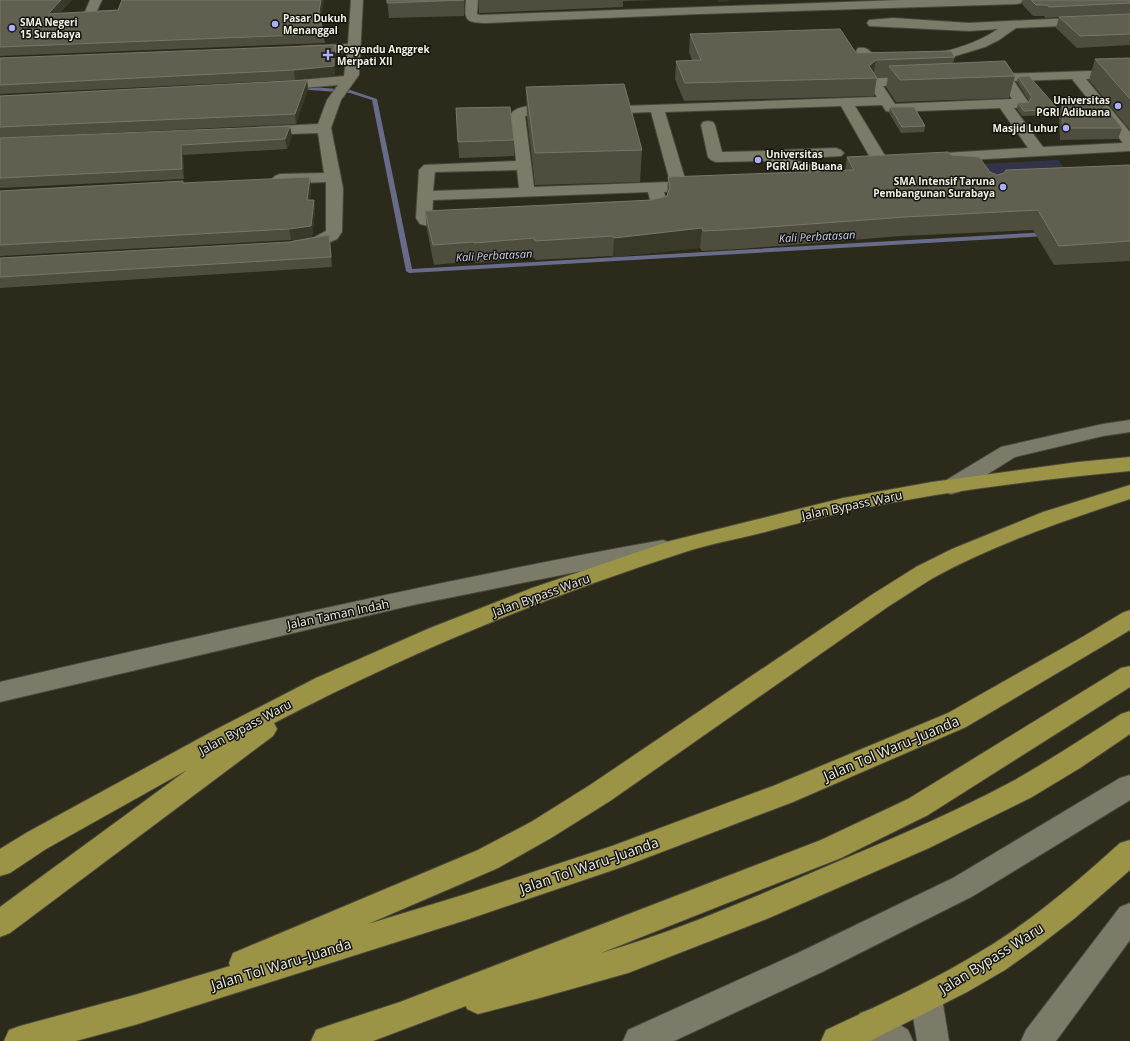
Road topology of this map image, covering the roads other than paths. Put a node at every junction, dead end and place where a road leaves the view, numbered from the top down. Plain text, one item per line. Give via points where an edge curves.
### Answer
1 (96, 0) edge
2 (357, 0) edge
3 (472, 0) edge
4 (634, 0) edge
5 (1017, 0) edge
6 (697, 5) edge
7 (638, 12) junction
8 (90, 14) edge
9 (1130, 19) edge
10 (873, 23) dead end
11 (1014, 24) junction
12 (355, 48) junction
13 (292, 50) edge
14 (862, 50) dead end
15 (1076, 75) junction
16 (1130, 75) edge
17 (1006, 77) junction
18 (348, 81) junction
19 (304, 98) edge
20 (886, 101) junction
21 (846, 102) junction
22 (1004, 104) junction
23 (657, 108) junction
24 (571, 110) edge
25 (586, 110) edge
26 (708, 125) dead end
27 (324, 128) junction
28 (247, 132) edge
29 (1130, 142) edge
30 (1130, 147) edge
31 (1039, 152) junction
32 (836, 153) dead end
33 (766, 156) junction
34 (917, 158) edge
35 (880, 161) edge
36 (943, 163) junction
37 (524, 164) junction
38 (497, 166) junction
39 (980, 169) edge
40 (927, 170) edge
41 (332, 176) junction
42 (266, 180) edge
43 (800, 182) edge
44 (711, 185) edge
45 (679, 186) junction
46 (655, 187) junction
47 (527, 192) junction
48 (497, 193) junction
49 (425, 196) junction
50 (628, 214) edge
51 (471, 220) edge
52 (284, 247) edge
53 (1130, 426) edge
54 (1130, 464) edge
55 (951, 486) junction
56 (1130, 492) edge
57 (678, 546) junction
58 (1130, 619) edge
59 (1130, 675) edge
60 (325, 686) junction
61 (0, 692) edge
62 (1130, 721) edge
63 (1130, 786) edge
64 (1130, 852) edge
65 (0, 864) edge
66 (1130, 916) edge
67 (0, 924) edge
68 (1074, 994) junction
69 (926, 998) junction
70 (138, 1009) junction
71 (400, 1017) junction
72 (871, 1024) junction
73 (30, 1039) edge
74 (327, 1041) edge
75 (639, 1041) edge
76 (837, 1041) edge
77 (897, 1041) edge
78 (933, 1041) edge
79 (1037, 1041) edge
80 (1054, 1041) edge

1 - 8 street
2 - 12 street
3 - 7 street via 471,16 479,19 537,11
4 - 7 street
5 - 6 street
6 - 7 street
9 - 11 street
10 - 11 street via 969,27
11 - 14 street via 978,46 950,54 881,59 867,56
12 - 13 street
12 - 18 street via 354,68
15 - 16 street
15 - 17 street
15 - 29 street
17 - 20 street via 875,83
17 - 22 street via 1022,102
18 - 19 street via 268,92
18 - 27 street via 331,98
20 - 21 street
20 - 22 street via 894,108
21 - 23 street
21 - 35 street
22 - 31 street
23 - 25 street
23 - 45 street
24 - 37 street via 523,111 518,114
26 - 33 street via 716,156
27 - 28 street
27 - 41 street
30 - 31 street
31 - 36 street
32 - 33 street
33 - 43 street via 792,165 839,172
34 - 36 street
36 - 39 street
36 - 40 street
37 - 38 street
37 - 47 street
38 - 48 street
38 - 49 street via 429,168
41 - 42 street
41 - 52 street via 335,188 334,232 316,243
44 - 45 street
45 - 46 street
46 - 47 street
46 - 50 street via 659,211
47 - 48 street
48 - 49 street
49 - 51 street via 426,221
53 - 55 street via 1008,452
54 - 55 highway, Jalan Bypass Waru
55 - 57 highway, Jalan Bypass Waru via 843,505
56 - 70 highway via 1051,518 960,555 924,574 869,608 600,793 488,859
57 - 60 highway, Jalan Bypass Waru via 532,597 440,634
57 - 61 street, Jalan Taman Indah via 594,560 290,624
58 - 70 highway, Jalan Tol Waru–Juanda via 957,720 783,794 615,857 488,900
59 - 71 highway via 918,807 831,849
60 - 65 highway, Jalan Bypass Waru via 222,738 36,841
60 - 67 highway
62 - 71 highway via 1071,760 1022,788 919,840 759,909 628,959 536,985
63 - 75 street via 964,887 811,962
64 - 69 highway, Jalan Bypass Waru via 1047,923 994,959
66 - 68 street
68 - 79 street
68 - 80 street
69 - 72 highway, Jalan Bypass Waru
69 - 78 street
70 - 73 highway, Jalan Tol Waru–Juanda
71 - 74 highway
72 - 76 highway, Jalan Bypass Waru
72 - 77 street

